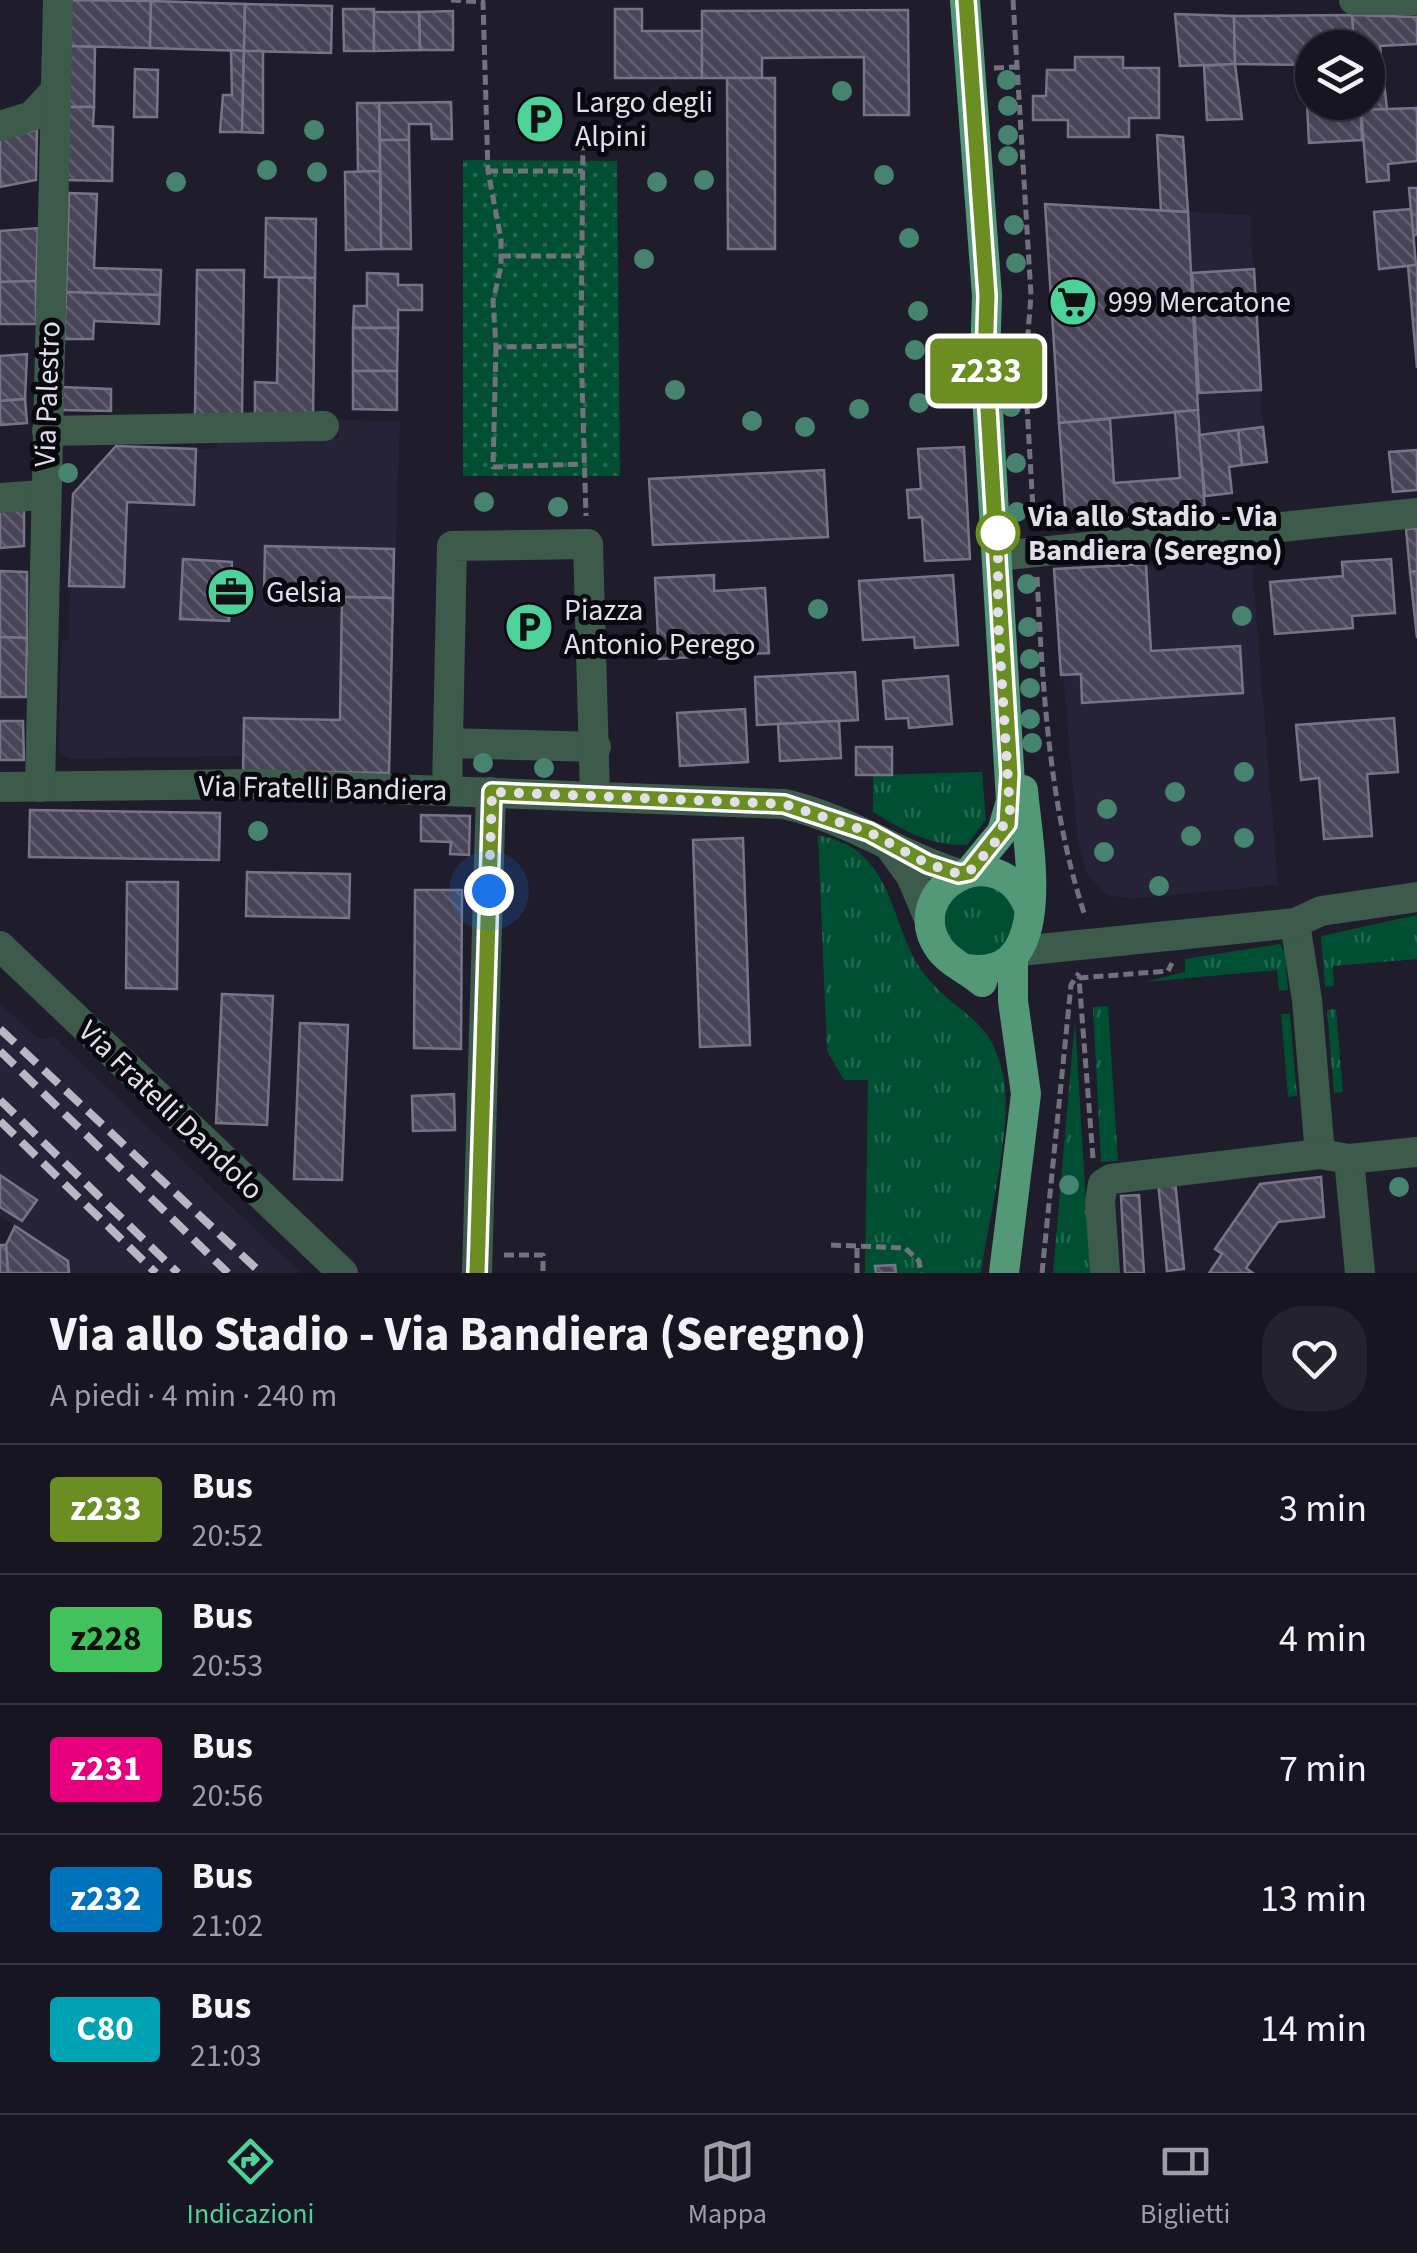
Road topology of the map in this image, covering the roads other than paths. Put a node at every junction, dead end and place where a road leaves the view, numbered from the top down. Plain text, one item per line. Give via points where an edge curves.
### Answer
1 (58, 0) edge
2 (966, 0) edge
3 (1354, 0) edge
4 (1417, 0) edge
5 (56, 90) junction
6 (0, 126) edge
7 (324, 426) dead end
8 (47, 431) junction
9 (44, 494) junction
10 (0, 498) edge
11 (1417, 514) edge
12 (999, 556) junction
13 (1001, 598) junction
14 (448, 742) junction
15 (596, 747) junction
16 (0, 787) edge
17 (40, 787) junction
18 (447, 790) junction
19 (492, 792) junction
20 (595, 795) junction
21 (880, 839) junction
22 (964, 873) junction
23 (1417, 897) edge
24 (1030, 913) junction
25 (930, 921) junction
26 (1295, 923) junction
27 (1088, 935) junction
28 (0, 947) edge
29 (1016, 954) junction
30 (967, 968) junction
31 (1016, 1022) junction
32 (1417, 1152) edge
33 (1334, 1156) junction
34 (484, 1264) edge
35 (343, 1273) edge
36 (1004, 1273) edge
37 (1105, 1273) edge
38 (1360, 1273) edge

1 - 5 street, Via Palestro
2 - 12 main road
3 - 4 street
5 - 6 street via 32,116
5 - 8 street, Via Palestro
7 - 8 street
8 - 9 street, Via Palestro
9 - 10 street
9 - 17 street, Via Palestro
11 - 12 street
12 - 13 main road
13 - 22 main road via 1010,812 994,844
13 - 24 main road
14 - 15 street
14 - 15 street via 452,546 588,544
14 - 18 street
15 - 20 street
16 - 17 street, Via Fratelli Bandiera
17 - 18 street, Via Fratelli Bandiera
18 - 19 street, Via Fratelli Bandiera
19 - 20 street, Via Fratelli Bandiera
19 - 34 street
20 - 21 street, Via Fratelli Bandiera via 784,804
21 - 22 street, Via Fratelli Bandiera via 928,864
21 - 25 street, Via Fratelli Bandiera via 911,876
22 - 24 main road via 990,871 1010,880
22 - 25 main road via 938,894
23 - 26 street via 1321,911
24 - 27 street via 1052,932
24 - 29 main road
25 - 30 main road via 940,950
26 - 27 street
26 - 33 street
27 - 29 street
28 - 35 street, Via Fratelli Dandolo
29 - 30 main road via 996,968
29 - 31 main road
30 - 31 main road
31 - 36 main road via 1025,1113
32 - 33 street
33 - 37 street via 1119,1176 1103,1184
33 - 38 street

